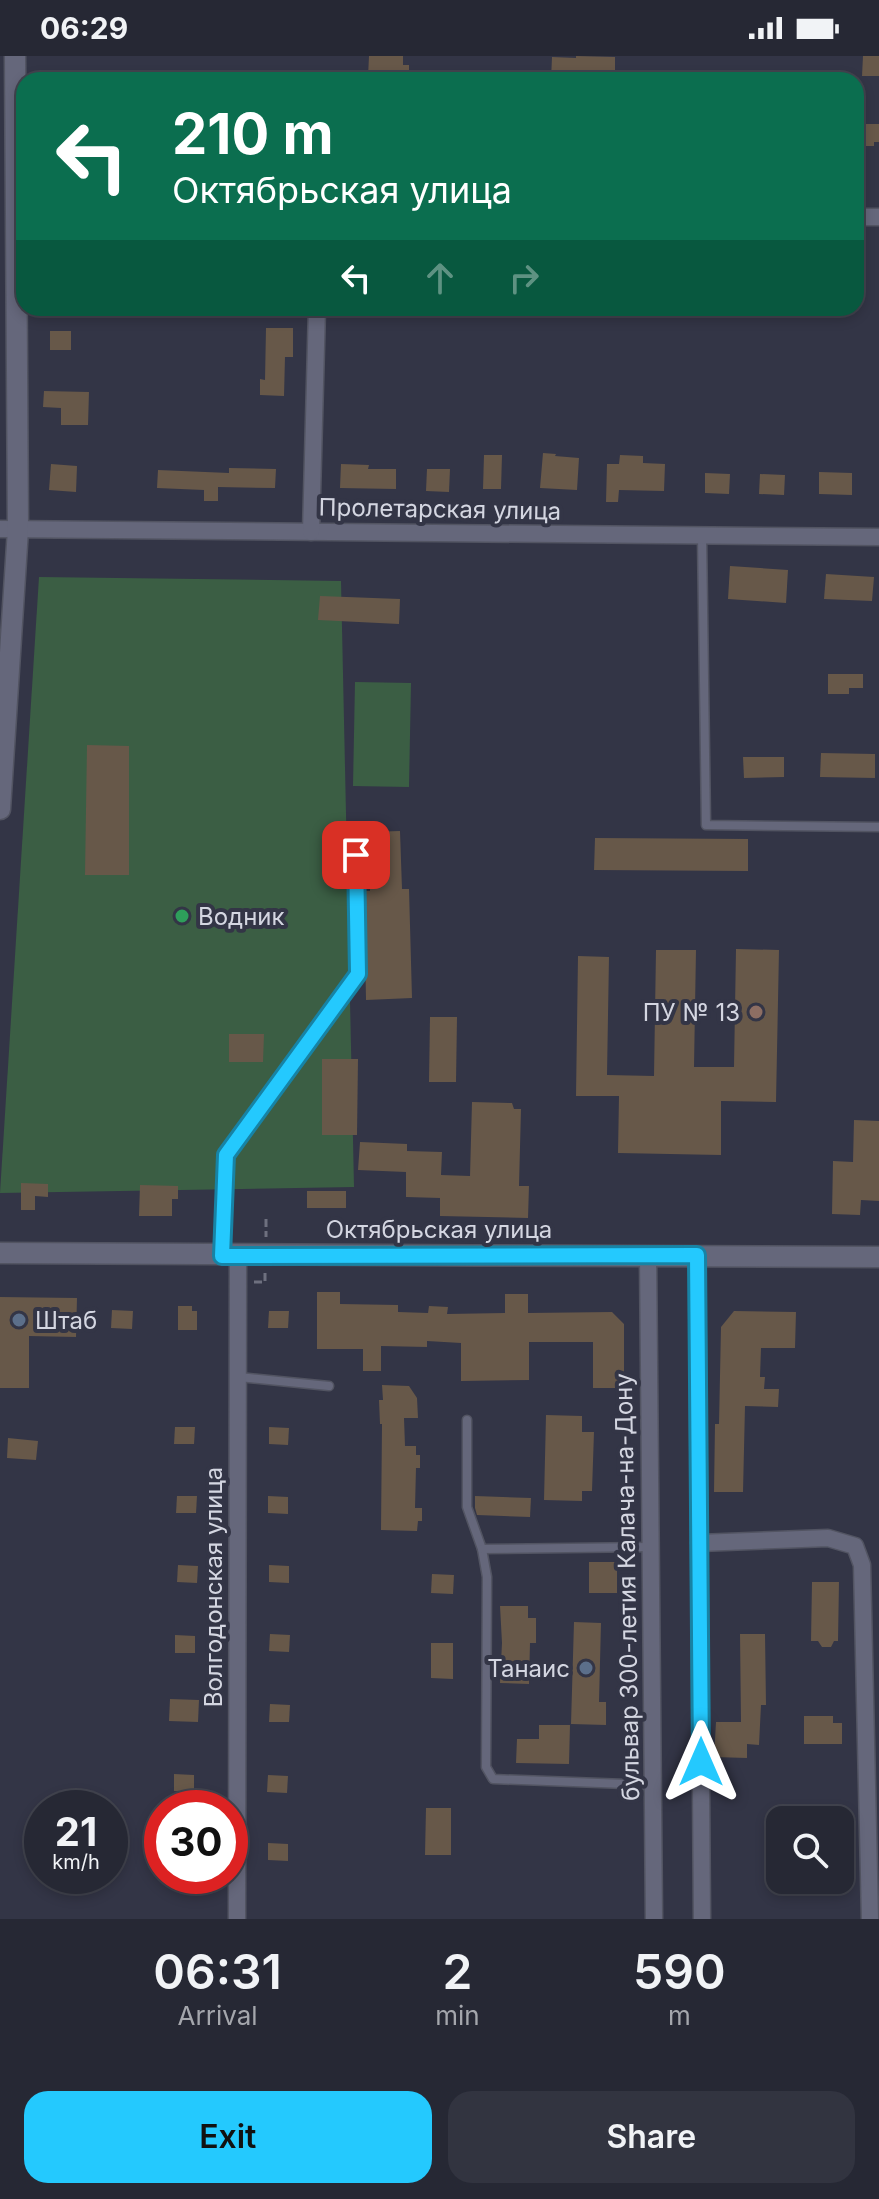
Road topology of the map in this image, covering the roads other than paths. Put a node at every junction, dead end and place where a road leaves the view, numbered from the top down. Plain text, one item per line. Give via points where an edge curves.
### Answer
1 (15, 56) edge
2 (16, 84) edge
3 (16, 316) edge
4 (317, 316) edge
5 (9, 529) edge
6 (311, 532) junction
7 (702, 535) junction
8 (879, 537) edge
9 (0, 809) edge
10 (879, 827) edge
11 (356, 855) dead end
12 (0, 1253) edge
13 (648, 1255) junction
14 (697, 1255) junction
15 (230, 1256) junction
16 (879, 1257) edge
17 (238, 1377) junction
18 (329, 1386) dead end
19 (467, 1420) dead end
20 (699, 1543) junction
21 (651, 1547) junction
22 (482, 1549) junction
23 (653, 1785) junction
24 (237, 1919) edge
25 (654, 1919) edge
26 (702, 1919) edge
27 (870, 1919) edge

1 - 2 main road
3 - 5 main road
4 - 6 street
5 - 6 street, Пролетарская улица
5 - 9 main road
6 - 7 street, Пролетарская улица
7 - 8 street, Пролетарская улица
7 - 10 lane via 706,825
11 - 15 lane via 358,974 226,1155
12 - 15 main road, Октябрьская улица
13 - 14 main road, Октябрьская улица
13 - 15 main road, Октябрьская улица
13 - 21 street, бульвар 300-летия Калача-на-Дону
14 - 16 main road, Октябрьская улица
14 - 20 street
15 - 17 street, Волгодонская улица
17 - 18 lane
17 - 24 street, Волгодонская улица
19 - 22 lane via 467,1507
20 - 26 street
20 - 27 street via 828,1538 855,1546 862,1565
21 - 22 lane
21 - 23 street, бульвар 300-летия Калача-на-Дону
22 - 23 lane via 487,1577 486,1767 493,1779
23 - 25 street, бульвар 300-летия Калача-на-Дону

